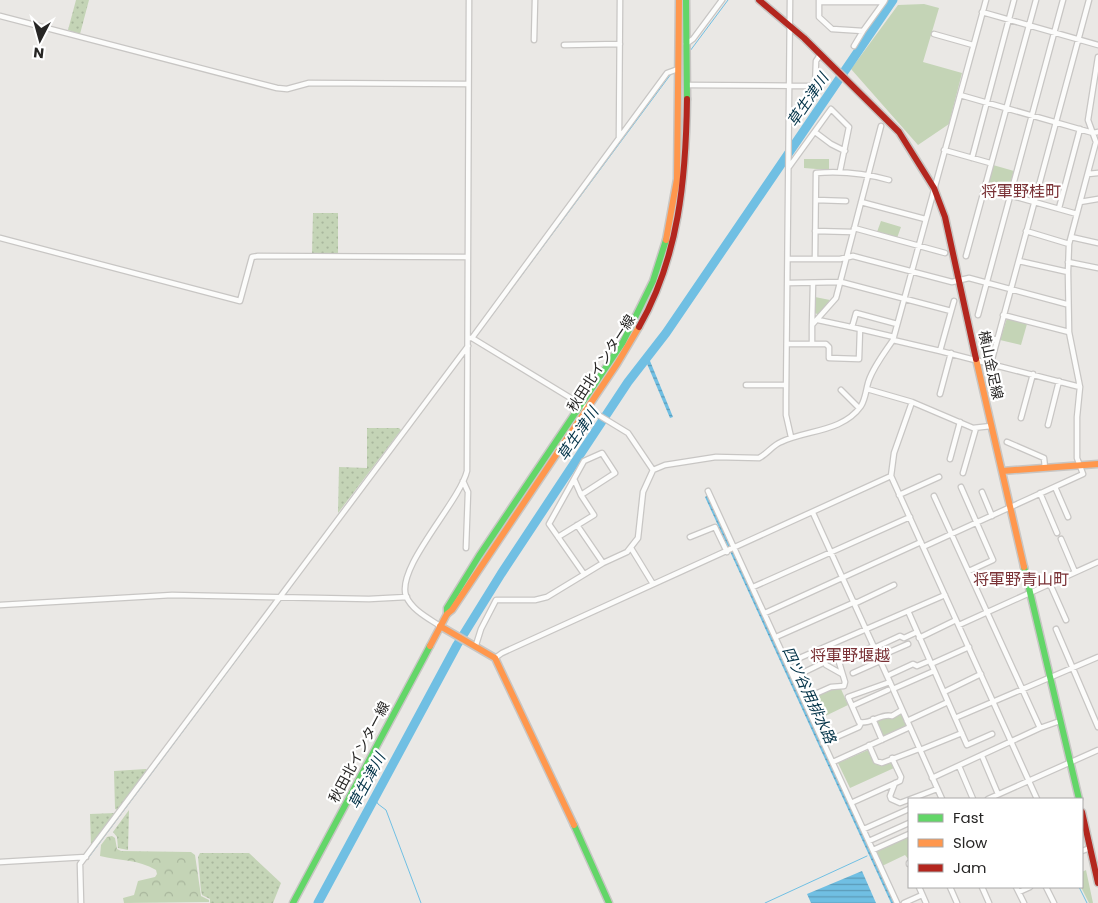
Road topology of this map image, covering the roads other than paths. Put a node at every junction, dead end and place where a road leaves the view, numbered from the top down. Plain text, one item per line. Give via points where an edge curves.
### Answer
1 (469, 0) edge
2 (535, 0) edge
3 (620, 0) edge
4 (679, 0) edge
5 (686, 0) edge
6 (722, 0) edge
7 (759, 0) edge
8 (790, 0) edge
9 (986, 0) edge
10 (1014, 0) edge
11 (1036, 0) edge
12 (1063, 0) edge
13 (1089, 0) edge
14 (819, 1) edge
15 (846, 1) edge
16 (873, 1) edge
17 (885, 1) edge
18 (982, 12) junction
19 (0, 16) edge
20 (1009, 20) junction
21 (789, 25) junction
22 (1029, 25) junction
23 (864, 31) junction
24 (1054, 33) junction
25 (934, 34) dead end
26 (534, 40) dead end
27 (1079, 40) junction
28 (620, 44) junction
29 (686, 44) junction
30 (564, 45) dead end
31 (973, 45) junction
32 (1098, 45) edge
33 (854, 46) dead end
34 (820, 55) junction
35 (1098, 57) edge
36 (1097, 64) edge
37 (679, 66) junction
38 (468, 84) junction
39 (685, 85) junction
40 (789, 86) junction
41 (960, 95) junction
42 (987, 102) junction
43 (1007, 107) junction
44 (1032, 115) junction
45 (1056, 122) junction
46 (881, 126) dead end
47 (1080, 129) junction
48 (815, 132) junction
49 (1096, 133) edge
50 (619, 138) junction
51 (944, 150) junction
52 (845, 151) junction
53 (972, 158) junction
54 (990, 164) junction
55 (789, 166) junction
56 (840, 171) junction
57 (1098, 173) edge
58 (868, 174) junction
59 (1088, 174) junction
60 (890, 180) dead end
61 (934, 188) junction
62 (984, 188) junction
63 (1010, 195) junction
64 (1098, 199) edge
65 (816, 200) junction
66 (846, 201) dead end
67 (861, 202) junction
68 (1034, 202) junction
69 (1080, 202) junction
70 (1059, 208) junction
71 (1077, 214) junction
72 (925, 219) junction
73 (854, 230) junction
74 (815, 231) junction
75 (1026, 232) junction
76 (1071, 237) junction
77 (0, 238) edge
78 (1098, 242) edge
79 (1069, 244) junction
80 (918, 246) junction
81 (945, 253) dead end
82 (966, 256) dead end
83 (468, 257) junction
84 (847, 257) junction
85 (788, 259) junction
86 (815, 259) junction
87 (1019, 261) junction
88 (1068, 262) junction
89 (1098, 268) edge
90 (911, 272) junction
91 (1068, 272) junction
92 (960, 279) junction
93 (840, 282) junction
94 (788, 283) junction
95 (813, 283) junction
96 (987, 283) junction
97 (1010, 289) junction
98 (905, 299) junction
99 (954, 301) dead end
100 (1066, 304) junction
101 (951, 311) junction
102 (978, 315) dead end
103 (1003, 315) junction
104 (818, 320) junction
105 (897, 324) junction
106 (812, 325) junction
107 (852, 327) junction
108 (860, 329) junction
109 (1069, 332) junction
110 (982, 336) dead end
111 (472, 338) junction
112 (893, 339) junction
113 (997, 340) junction
114 (788, 344) junction
115 (812, 344) junction
116 (468, 348) junction
117 (940, 351) junction
118 (951, 353) junction
119 (977, 360) junction
120 (990, 363) junction
121 (1033, 374) junction
122 (1059, 381) junction
123 (746, 385) dead end
124 (786, 385) junction
125 (1080, 387) junction
126 (867, 389) junction
127 (841, 390) dead end
128 (940, 394) dead end
129 (912, 402) junction
130 (585, 406) junction
131 (858, 408) junction
132 (1021, 418) dead end
133 (960, 422) junction
134 (1048, 425) dead end
135 (991, 426) junction
136 (976, 428) junction
137 (792, 437) junction
138 (1006, 442) dead end
139 (950, 459) dead end
140 (1098, 464) edge
141 (1079, 466) junction
142 (1045, 468) junction
143 (653, 470) junction
144 (1002, 471) junction
145 (963, 474) dead end
146 (891, 476) junction
147 (939, 477) dead end
148 (574, 479) junction
149 (464, 481) junction
150 (962, 487) dead end
151 (1055, 487) junction
152 (708, 491) dead end
153 (982, 492) dead end
154 (1040, 493) junction
155 (581, 494) junction
156 (899, 495) junction
157 (934, 496) dead end
158 (1011, 507) junction
159 (813, 513) junction
160 (910, 516) junction
161 (992, 516) junction
162 (1068, 517) dead end
163 (977, 522) junction
164 (577, 525) junction
165 (1057, 533) dead end
166 (952, 534) junction
167 (558, 537) junction
168 (690, 537) dead end
169 (1061, 539) dead end
170 (922, 544) junction
171 (466, 548) dead end
172 (631, 548) junction
173 (731, 550) junction
174 (831, 552) junction
175 (1098, 562) edge
176 (603, 563) junction
177 (969, 571) junction
178 (1075, 572) junction
179 (584, 574) junction
180 (844, 578) junction
181 (653, 584) junction
182 (1050, 584) junction
183 (894, 585) dead end
184 (753, 586) junction
185 (1031, 592) junction
186 (945, 595) junction
187 (407, 596) junction
188 (279, 598) junction
189 (855, 602) junction
190 (0, 605) edge
191 (908, 611) junction
192 (986, 611) junction
193 (765, 613) junction
194 (1066, 620) dead end
195 (958, 622) junction
196 (440, 626) junction
197 (866, 629) junction
198 (1056, 629) dead end
199 (917, 632) junction
200 (776, 637) junction
201 (919, 638) junction
202 (474, 644) junction
203 (908, 644) dead end
204 (874, 647) junction
205 (969, 647) junction
206 (820, 649) junction
207 (1098, 657) edge
208 (495, 658) junction
209 (879, 659) junction
210 (839, 662) junction
211 (930, 662) junction
212 (788, 663) junction
213 (827, 664) junction
214 (1073, 669) junction
215 (934, 671) junction
216 (853, 673) dead end
217 (842, 674) junction
218 (981, 674) junction
219 (887, 676) junction
220 (794, 677) junction
221 (1050, 678) junction
222 (890, 682) junction
223 (890, 689) junction
224 (1022, 690) junction
225 (944, 692) junction
226 (804, 699) junction
227 (948, 702) junction
228 (994, 702) junction
229 (852, 706) junction
230 (902, 710) junction
231 (956, 718) junction
232 (873, 720) junction
233 (907, 721) junction
234 (1060, 721) junction
235 (861, 722) junction
236 (910, 727) junction
237 (1098, 727) edge
238 (1040, 728) junction
239 (962, 733) junction
240 (992, 734) dead end
241 (882, 740) junction
242 (1012, 742) junction
243 (824, 743) junction
244 (869, 746) junction
245 (920, 750) junction
246 (1098, 750) edge
247 (982, 756) junction
248 (892, 758) junction
249 (833, 762) junction
250 (1070, 762) junction
251 (959, 766) junction
252 (932, 778) junction
253 (1029, 781) junction
254 (895, 783) junction
255 (937, 789) junction
256 (998, 794) junction
257 (914, 798) edge
258 (940, 798) edge
259 (973, 798) edge
260 (990, 798) edge
261 (1038, 798) edge
262 (1079, 798) edge
263 (908, 800) edge
264 (851, 803) junction
265 (908, 809) edge
266 (1083, 816) edge
267 (908, 823) edge
268 (898, 828) junction
269 (864, 829) junction
270 (908, 835) edge
271 (902, 838) junction
272 (869, 841) junction
273 (1090, 848) junction
274 (873, 850) junction
275 (1083, 851) edge
276 (86, 857) junction
277 (0, 862) edge
278 (1098, 883) edge
279 (919, 888) edge
280 (950, 888) edge
281 (982, 888) edge
282 (1046, 888) edge
283 (1018, 889) edge
284 (922, 895) junction
285 (81, 903) edge
286 (293, 903) edge
287 (609, 903) edge
288 (897, 903) edge
289 (904, 903) edge
290 (926, 903) edge
291 (957, 903) edge
292 (990, 903) edge
293 (1024, 903) edge
294 (1054, 903) edge

1 - 38 street
2 - 26 street
3 - 28 street
4 - 37 main road, 秋田北インター線
5 - 29 main road, 秋田北インター線
6 - 29 street
7 - 21 main road, 横山金足線
8 - 21 street
9 - 18 street
10 - 20 street
11 - 22 street
12 - 24 street
13 - 27 street
14 - 15 street
14 - 23 street via 819,17 832,28
15 - 16 street
16 - 17 street
17 - 23 street
18 - 20 street
18 - 31 street
19 - 38 street via 277,88 287,89 309,83
20 - 22 street
20 - 42 street
21 - 34 main road, 横山金足線
21 - 40 street
22 - 24 street
22 - 43 street
23 - 33 street
24 - 27 street
24 - 44 street
25 - 31 street
27 - 32 street
27 - 45 street
28 - 30 street
28 - 50 street
29 - 37 main road, 秋田北インター線
31 - 41 street
34 - 40 street via 816,61 815,86
34 - 61 main road, 横山金足線 via 899,132
35 - 36 street
36 - 49 street via 1088,120
37 - 39 main road, 秋田北インター線
37 - 50 street via 667,73
37 - 130 main road, 秋田北インター線 via 677,179 666,243 634,324
38 - 83 street
39 - 40 street
39 - 130 main road, 秋田北インター線 via 683,181 671,249 660,284 640,326
40 - 55 street
41 - 42 street
41 - 51 street
42 - 43 street
42 - 53 street
43 - 44 street
43 - 54 street
44 - 45 street
44 - 63 street
45 - 47 street
45 - 68 street
46 - 58 street
47 - 49 street
47 - 70 street
48 - 52 street
48 - 52 street via 831,109 849,127
48 - 55 street
49 - 59 street
50 - 111 street
51 - 53 street
51 - 61 street
52 - 56 street
53 - 54 street
54 - 62 street
55 - 85 street
56 - 58 street
56 - 65 street via 816,173
57 - 59 street
58 - 60 street
58 - 67 street
59 - 69 street
61 - 72 street
61 - 92 main road, 横山金足線 via 945,217
62 - 63 street
62 - 82 street
63 - 68 street
63 - 96 street
64 - 69 street
65 - 66 street
65 - 74 street
67 - 72 street
67 - 73 street
68 - 70 street
68 - 75 street
69 - 71 street
70 - 71 street
71 - 76 street
72 - 80 street
73 - 74 street
73 - 80 street
73 - 84 street
74 - 86 street
75 - 79 street
75 - 87 street
76 - 78 street
76 - 79 street
77 - 83 street via 240,301 252,257
79 - 88 street
80 - 81 street
80 - 90 street
83 - 111 street
84 - 86 street
84 - 90 street
84 - 93 street
85 - 86 street
85 - 94 street
87 - 91 street
87 - 97 street
88 - 89 street
88 - 91 street
90 - 92 street via 952,282
90 - 98 street
91 - 100 street
92 - 96 street
92 - 119 main road, 横山金足線
93 - 95 street
93 - 98 street
93 - 104 street via 836,298
94 - 95 street
94 - 114 street
95 - 106 street
96 - 97 street
96 - 102 street
97 - 100 street
97 - 103 street
98 - 101 street
98 - 105 street
99 - 101 street
100 - 109 street
101 - 117 street
103 - 109 street
103 - 113 street
104 - 106 street
104 - 107 street
105 - 107 street via 856,313
105 - 112 street
106 - 115 street
107 - 108 street
108 - 112 street
108 - 115 street via 858,359 829,358 826,344
109 - 125 street
110 - 113 street
111 - 116 street
111 - 130 street
112 - 117 street
112 - 126 street via 869,378
113 - 120 street
114 - 115 street
114 - 124 street
116 - 149 street via 467,471
116 - 188 street
117 - 118 street
118 - 119 street
118 - 128 street
119 - 120 street
119 - 135 main road, 横山金足線
120 - 121 street
121 - 122 street
121 - 132 street
122 - 125 street
122 - 134 street
123 - 124 street
124 - 137 street via 786,415
125 - 141 street via 1077,417
126 - 129 street
126 - 131 street
127 - 131 street
129 - 133 street
129 - 146 street via 894,453
130 - 143 street via 628,433
130 - 196 main road, 秋田北インター線 via 479,556 447,608
131 - 137 street via 852,415 820,431
133 - 136 street
133 - 139 street
135 - 136 street
135 - 144 main road, 横山金足線
136 - 145 street
137 - 143 street via 759,458 716,456
138 - 142 street via 1044,458
140 - 141 main road
141 - 142 main road
141 - 151 street via 1083,474
142 - 144 main road
143 - 172 street via 643,492 638,538
144 - 158 main road, 横山金足線
146 - 156 street
146 - 159 street
147 - 156 street
148 - 155 street
148 - 155 street via 584,461 602,453 615,473
148 - 167 street via 549,524
149 - 171 street via 468,492
149 - 187 street via 411,565 405,588
150 - 163 street
151 - 154 street
151 - 162 street
152 - 173 street
153 - 161 street
154 - 158 street
154 - 165 street
155 - 164 street via 594,514
156 - 160 street
157 - 166 street
158 - 161 street
158 - 185 main road, 横山金足線
159 - 173 street
159 - 174 street
160 - 170 street
160 - 174 street
161 - 163 street
163 - 166 street
163 - 177 street via 993,560
164 - 167 street
164 - 176 street
166 - 170 street
166 - 177 street
167 - 179 street
168 - 173 street via 715,526
169 - 178 street
170 - 180 street
170 - 186 street
172 - 176 street
172 - 181 street
173 - 181 street
173 - 184 street
174 - 180 street
174 - 184 street
175 - 178 street
176 - 179 street
177 - 192 street
178 - 182 street
179 - 202 street via 547,597 496,600
180 - 189 street
180 - 193 street
181 - 208 street
182 - 185 street
182 - 194 street
183 - 189 street
184 - 193 street
185 - 192 street
185 - 221 main road, 横山金足線
186 - 191 street
186 - 195 street
187 - 188 street
187 - 196 street via 420,612
188 - 190 street via 172,595
188 - 276 street
189 - 197 street
189 - 200 street
191 - 197 street
191 - 199 street
192 - 195 street
192 - 224 street
193 - 200 street
195 - 201 street
195 - 205 street
196 - 202 main road
196 - 286 main road, 秋田北インター線
197 - 204 street
197 - 206 street
198 - 214 street
199 - 201 street
199 - 204 street
200 - 212 street
201 - 211 street
202 - 208 main road
203 - 209 street
204 - 209 street
204 - 210 street
205 - 211 street
205 - 218 street
206 - 212 street
206 - 213 street
207 - 214 street
208 - 287 main road
209 - 216 street
209 - 219 street
210 - 213 street
210 - 217 street
211 - 215 street
211 - 219 street via 913,664
212 - 220 street
213 - 217 street
213 - 220 street
214 - 221 street
214 - 237 street
215 - 223 street
215 - 225 street
217 - 226 street via 844,686 831,687
218 - 225 street
218 - 228 street
219 - 222 street
220 - 226 street
221 - 224 street
221 - 234 main road, 横山金足線
222 - 223 street
222 - 229 street via 848,696
223 - 229 street
223 - 230 street
224 - 228 street
224 - 238 street
225 - 227 street
226 - 243 street
227 - 231 street
227 - 233 street
228 - 231 street
228 - 242 street
229 - 235 street via 858,722
230 - 232 street
230 - 233 street
231 - 239 street
232 - 235 street
232 - 241 street
233 - 236 street
234 - 238 street
234 - 250 main road, 横山金足線
235 - 243 street via 859,728
236 - 241 street
236 - 245 street
238 - 242 street
239 - 240 street via 967,745
239 - 245 street
241 - 244 street
242 - 247 street
242 - 253 street
243 - 249 street
244 - 248 street via 876,761 882,763
244 - 249 street
245 - 248 street
245 - 252 street
246 - 250 street
247 - 251 street
247 - 256 street
248 - 254 street via 901,777
249 - 264 street
250 - 253 street
250 - 262 main road, 横山金足線
251 - 252 street
251 - 259 street
252 - 255 street
253 - 256 street
253 - 261 street
254 - 263 street via 891,799 900,803
254 - 264 street
255 - 257 street
255 - 258 street
256 - 260 street
264 - 269 street
265 - 269 street
266 - 273 main road
267 - 268 street
268 - 271 street
268 - 272 street
269 - 272 street
270 - 271 street
271 - 274 street
272 - 274 street
273 - 275 street
273 - 278 main road
274 - 288 street
276 - 277 street
276 - 285 street via 80,864
279 - 284 street
280 - 291 street
281 - 292 street
282 - 294 street
283 - 293 street
284 - 289 street
284 - 290 street

